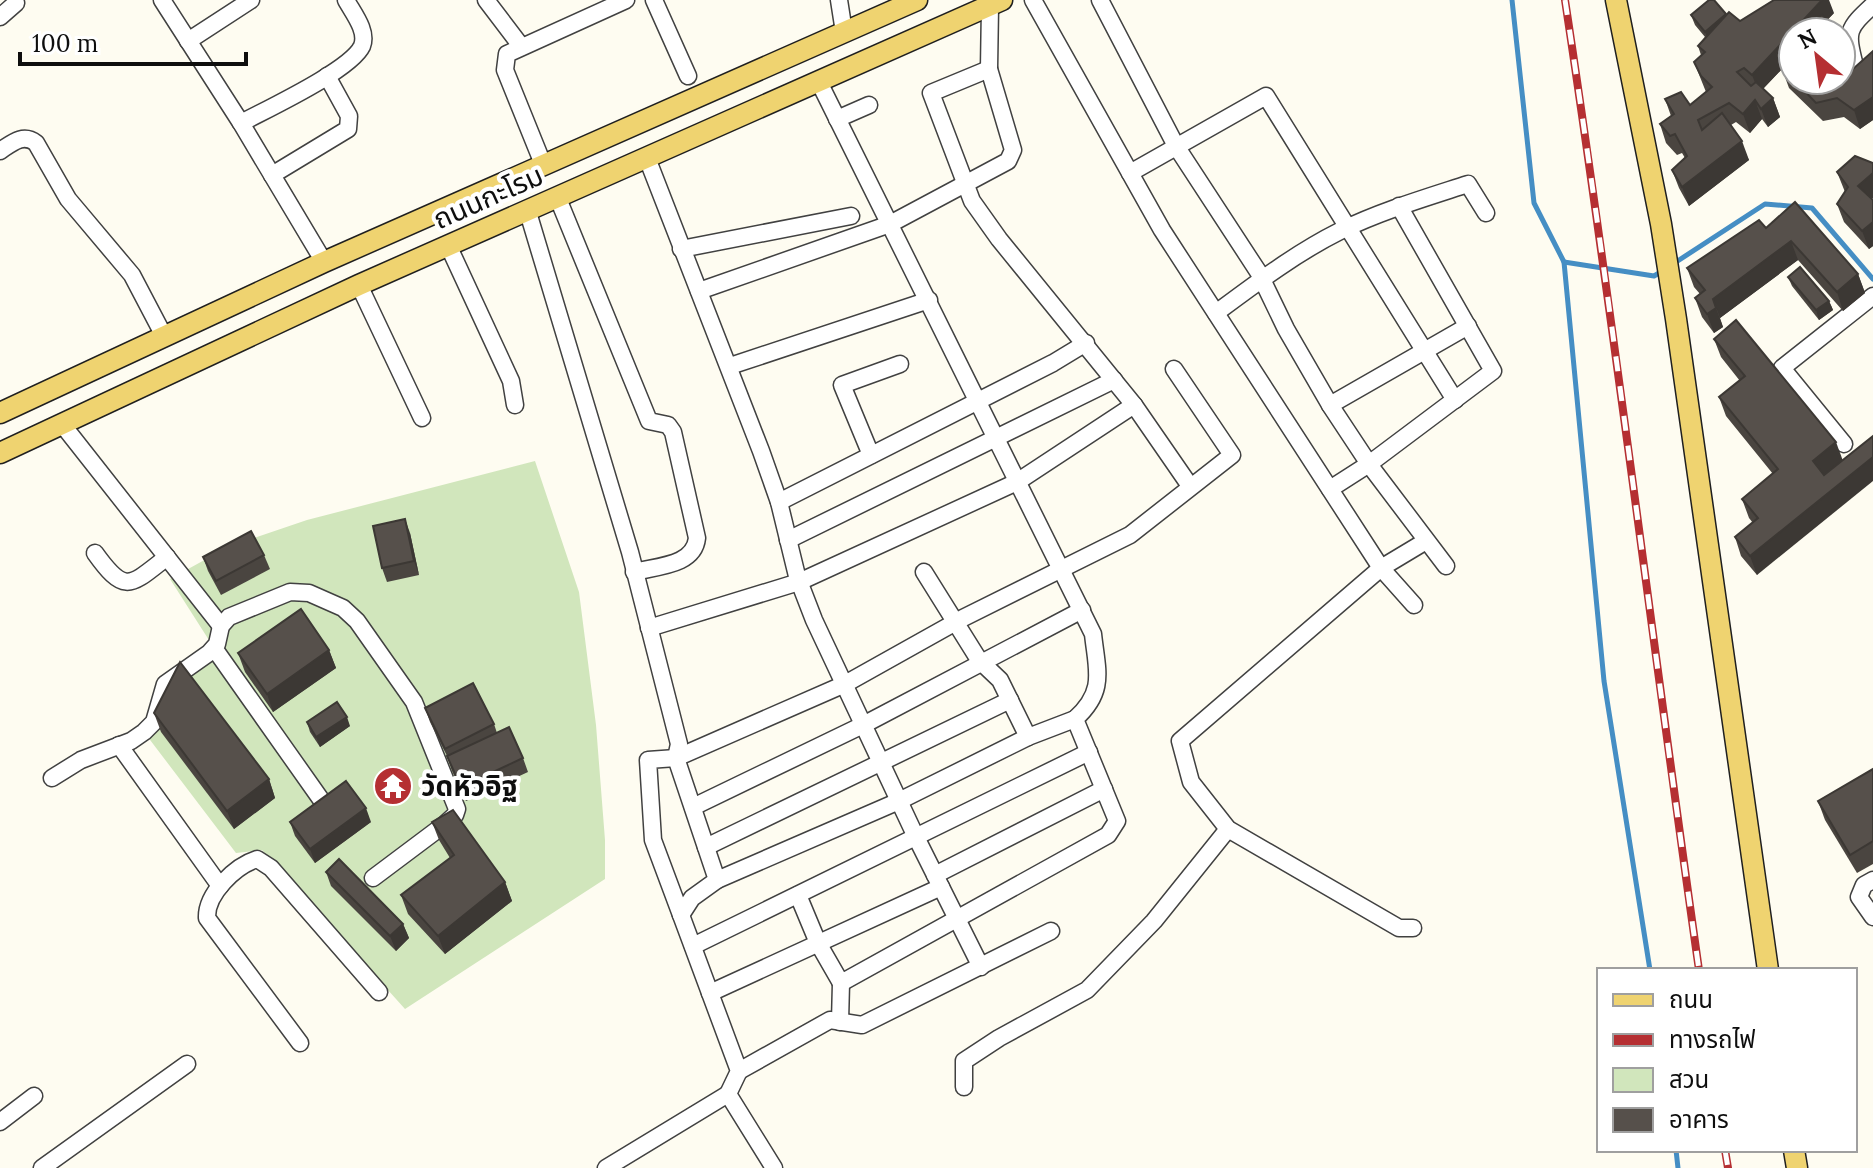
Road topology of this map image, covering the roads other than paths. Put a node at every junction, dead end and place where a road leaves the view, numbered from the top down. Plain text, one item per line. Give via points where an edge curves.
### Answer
1 (251, 0) edge
2 (346, 0) edge
3 (486, 0) edge
4 (626, 0) edge
5 (654, 0) edge
6 (839, 0) edge
7 (917, 0) edge
8 (1033, 0) edge
9 (1100, 0) edge
10 (1616, 0) edge
11 (167, 2) edge
12 (16, 3) dead end
13 (996, 3) edge
14 (1873, 5) edge
15 (0, 17) edge
16 (1857, 20) edge
17 (844, 32) junction
18 (188, 41) junction
19 (521, 46) junction
20 (989, 69) junction
21 (327, 76) junction
22 (688, 76) dead end
23 (819, 82) junction
24 (869, 105) dead end
25 (837, 119) junction
26 (241, 123) junction
27 (1176, 146) junction
28 (0, 151) edge
29 (647, 158) junction
30 (543, 164) junction
31 (1130, 173) junction
32 (272, 175) junction
33 (965, 185) junction
34 (557, 196) junction
35 (1399, 206) junction
36 (527, 209) junction
37 (1486, 213) dead end
38 (851, 216) dead end
39 (890, 224) junction
40 (1347, 228) junction
41 (448, 245) junction
42 (681, 249) junction
43 (324, 262) junction
44 (1262, 279) junction
45 (359, 285) junction
46 (699, 291) junction
47 (1873, 296) edge
48 (929, 300) junction
49 (1216, 313) junction
50 (1468, 326) junction
51 (164, 336) junction
52 (1086, 343) junction
53 (1423, 350) junction
54 (900, 364) dead end
55 (730, 366) junction
56 (1174, 369) dead end
57 (1114, 380) junction
58 (1455, 400) junction
59 (978, 401) junction
60 (515, 405) dead end
61 (1134, 405) junction
62 (1330, 405) junction
63 (0, 413) edge
64 (422, 418) dead end
65 (62, 424) junction
66 (997, 440) junction
67 (1844, 444) dead end
68 (0, 453) edge
69 (871, 455) junction
70 (1369, 464) junction
71 (1017, 482) junction
72 (1190, 486) junction
73 (1330, 489) junction
74 (779, 502) junction
75 (788, 540) junction
76 (1426, 541) junction
77 (95, 553) dead end
78 (167, 557) junction
79 (1446, 566) dead end
80 (1381, 568) junction
81 (1062, 570) junction
82 (634, 572) junction
83 (924, 572) dead end
84 (799, 582) junction
85 (1414, 605) dead end
86 (1082, 610) junction
87 (955, 622) junction
88 (221, 626) junction
89 (649, 628) junction
90 (214, 648) junction
91 (983, 664) junction
92 (845, 684) junction
93 (1010, 700) junction
94 (1075, 719) junction
95 (865, 724) junction
96 (1028, 737) junction
97 (119, 745) junction
98 (1089, 752) junction
99 (676, 758) junction
100 (882, 764) junction
101 (52, 778) dead end
102 (1104, 789) junction
103 (322, 801) edge
104 (899, 801) junction
105 (693, 807) junction
106 (1228, 829) junction
107 (916, 837) junction
108 (706, 847) junction
109 (373, 878) dead end
110 (717, 880) junction
111 (1873, 880) edge
112 (938, 881) junction
113 (220, 886) junction
114 (798, 895) junction
115 (681, 915) junction
116 (1873, 917) edge
117 (957, 918) junction
118 (1413, 928) dead end
119 (1051, 931) dead end
120 (818, 943) junction
121 (693, 946) junction
122 (981, 967) junction
123 (1768, 968) edge
124 (841, 983) junction
125 (379, 992) dead end
126 (710, 993) junction
127 (840, 1022) junction
128 (300, 1043) dead end
129 (187, 1064) dead end
130 (739, 1071) junction
131 (964, 1087) dead end
132 (728, 1094) junction
133 (34, 1096) dead end
134 (0, 1122) edge
135 (42, 1168) edge
136 (606, 1168) edge
137 (774, 1168) edge

1 - 18 street
2 - 21 street via 362,28 363,44
3 - 19 street
4 - 19 street
5 - 22 street
6 - 17 street
7 - 17 main road, ถนนกะโรม
8 - 31 street
9 - 27 street
10 - 123 main road via 1676,319
11 - 18 street
12 - 15 street
13 - 20 street
13 - 23 main road, ถนนกะโรม
14 - 16 street
17 - 30 main road, ถนนกะโรม
18 - 26 street
19 - 30 street via 507,54 505,70
20 - 33 street via 1013,150 1008,161
20 - 33 street via 931,93
21 - 26 street
21 - 32 street via 349,116 348,129
23 - 25 street
23 - 29 main road, ถนนกะโรม
24 - 25 street
25 - 39 street
26 - 32 street
27 - 31 street
27 - 40 street via 1266,96
27 - 44 street
28 - 51 street via 22,138 36,143 68,199 132,275
29 - 34 main road, ถนนกะโรม
29 - 42 street
30 - 34 main road
30 - 43 main road, ถนนกะโรม
31 - 49 street
32 - 43 street
33 - 39 street
33 - 52 street via 999,239
34 - 36 main road, ถนนกะโรม
34 - 82 street via 649,421 671,428 697,538 692,555 685,559
35 - 37 street via 1468,184
35 - 40 street
35 - 50 street
36 - 41 main road, ถนนกะโรม
36 - 82 street
38 - 42 street
39 - 46 street
39 - 48 street
40 - 44 street
40 - 53 street
41 - 45 main road, ถนนกะโรม
41 - 60 street via 506,368
42 - 46 street
43 - 51 main road, ถนนกะโรม
44 - 49 street
44 - 62 street
45 - 64 street
45 - 65 main road, ถนนกะโรม
46 - 55 street
47 - 67 street via 1782,368
48 - 55 street
48 - 59 street
49 - 73 street
50 - 53 street
50 - 58 street via 1493,371
51 - 63 main road, ถนนกะโรม
52 - 57 street
52 - 59 street
53 - 58 street
53 - 62 street
54 - 69 street via 842,385
55 - 74 street
56 - 72 street via 1232,455
57 - 61 street
57 - 66 street
58 - 70 street
59 - 66 street
59 - 69 street
61 - 71 street
61 - 72 street
62 - 70 street
65 - 68 main road, ถนนกะโรม
65 - 78 street
66 - 71 street
66 - 75 street
69 - 74 street
70 - 73 street
70 - 76 street
71 - 81 street
71 - 84 street
72 - 81 street via 1130,535
73 - 80 street
74 - 75 street
75 - 84 street
76 - 79 street
76 - 80 street
77 - 78 street via 120,582 140,578
78 - 88 street
80 - 85 street
80 - 106 street via 1180,741 1191,782
81 - 86 street
81 - 87 street
82 - 89 street
83 - 87 street
84 - 89 street
84 - 92 street
86 - 91 street
86 - 94 street via 1093,634 1099,686
87 - 91 street
87 - 92 street
88 - 90 street
88 - 109 street via 243,609 290,592 309,593 343,608 357,621 414,702 457,809
89 - 99 street via 679,744
90 - 97 street via 165,684 154,722
90 - 103 street
91 - 93 street
91 - 95 street
92 - 95 street
92 - 99 street
93 - 96 street
93 - 100 street
94 - 96 street
94 - 98 street
95 - 100 street
95 - 105 street
96 - 104 street
97 - 101 street
97 - 113 street
98 - 102 street
98 - 107 street
99 - 105 street
99 - 115 street via 648,760 653,840
100 - 104 street
100 - 108 street
102 - 112 street
102 - 117 street via 1117,821 1108,835
104 - 107 street
104 - 110 street
105 - 108 street
106 - 118 street via 1399,928
106 - 131 street via 1154,921 1087,990 964,1061
107 - 112 street
107 - 114 street
108 - 110 street
110 - 115 street via 692,898
111 - 116 street via 1859,897
112 - 117 street
112 - 120 street
113 - 125 street via 251,861 263,862
113 - 128 street via 209,900 207,918
114 - 120 street
114 - 121 street
115 - 121 street
117 - 122 street
117 - 124 street
119 - 122 street
120 - 124 street
120 - 126 street
121 - 126 street
122 - 127 street via 862,1025
124 - 127 street
126 - 130 street
127 - 130 street via 830,1020
129 - 135 street
130 - 132 street
132 - 136 street
132 - 137 street
133 - 134 street

